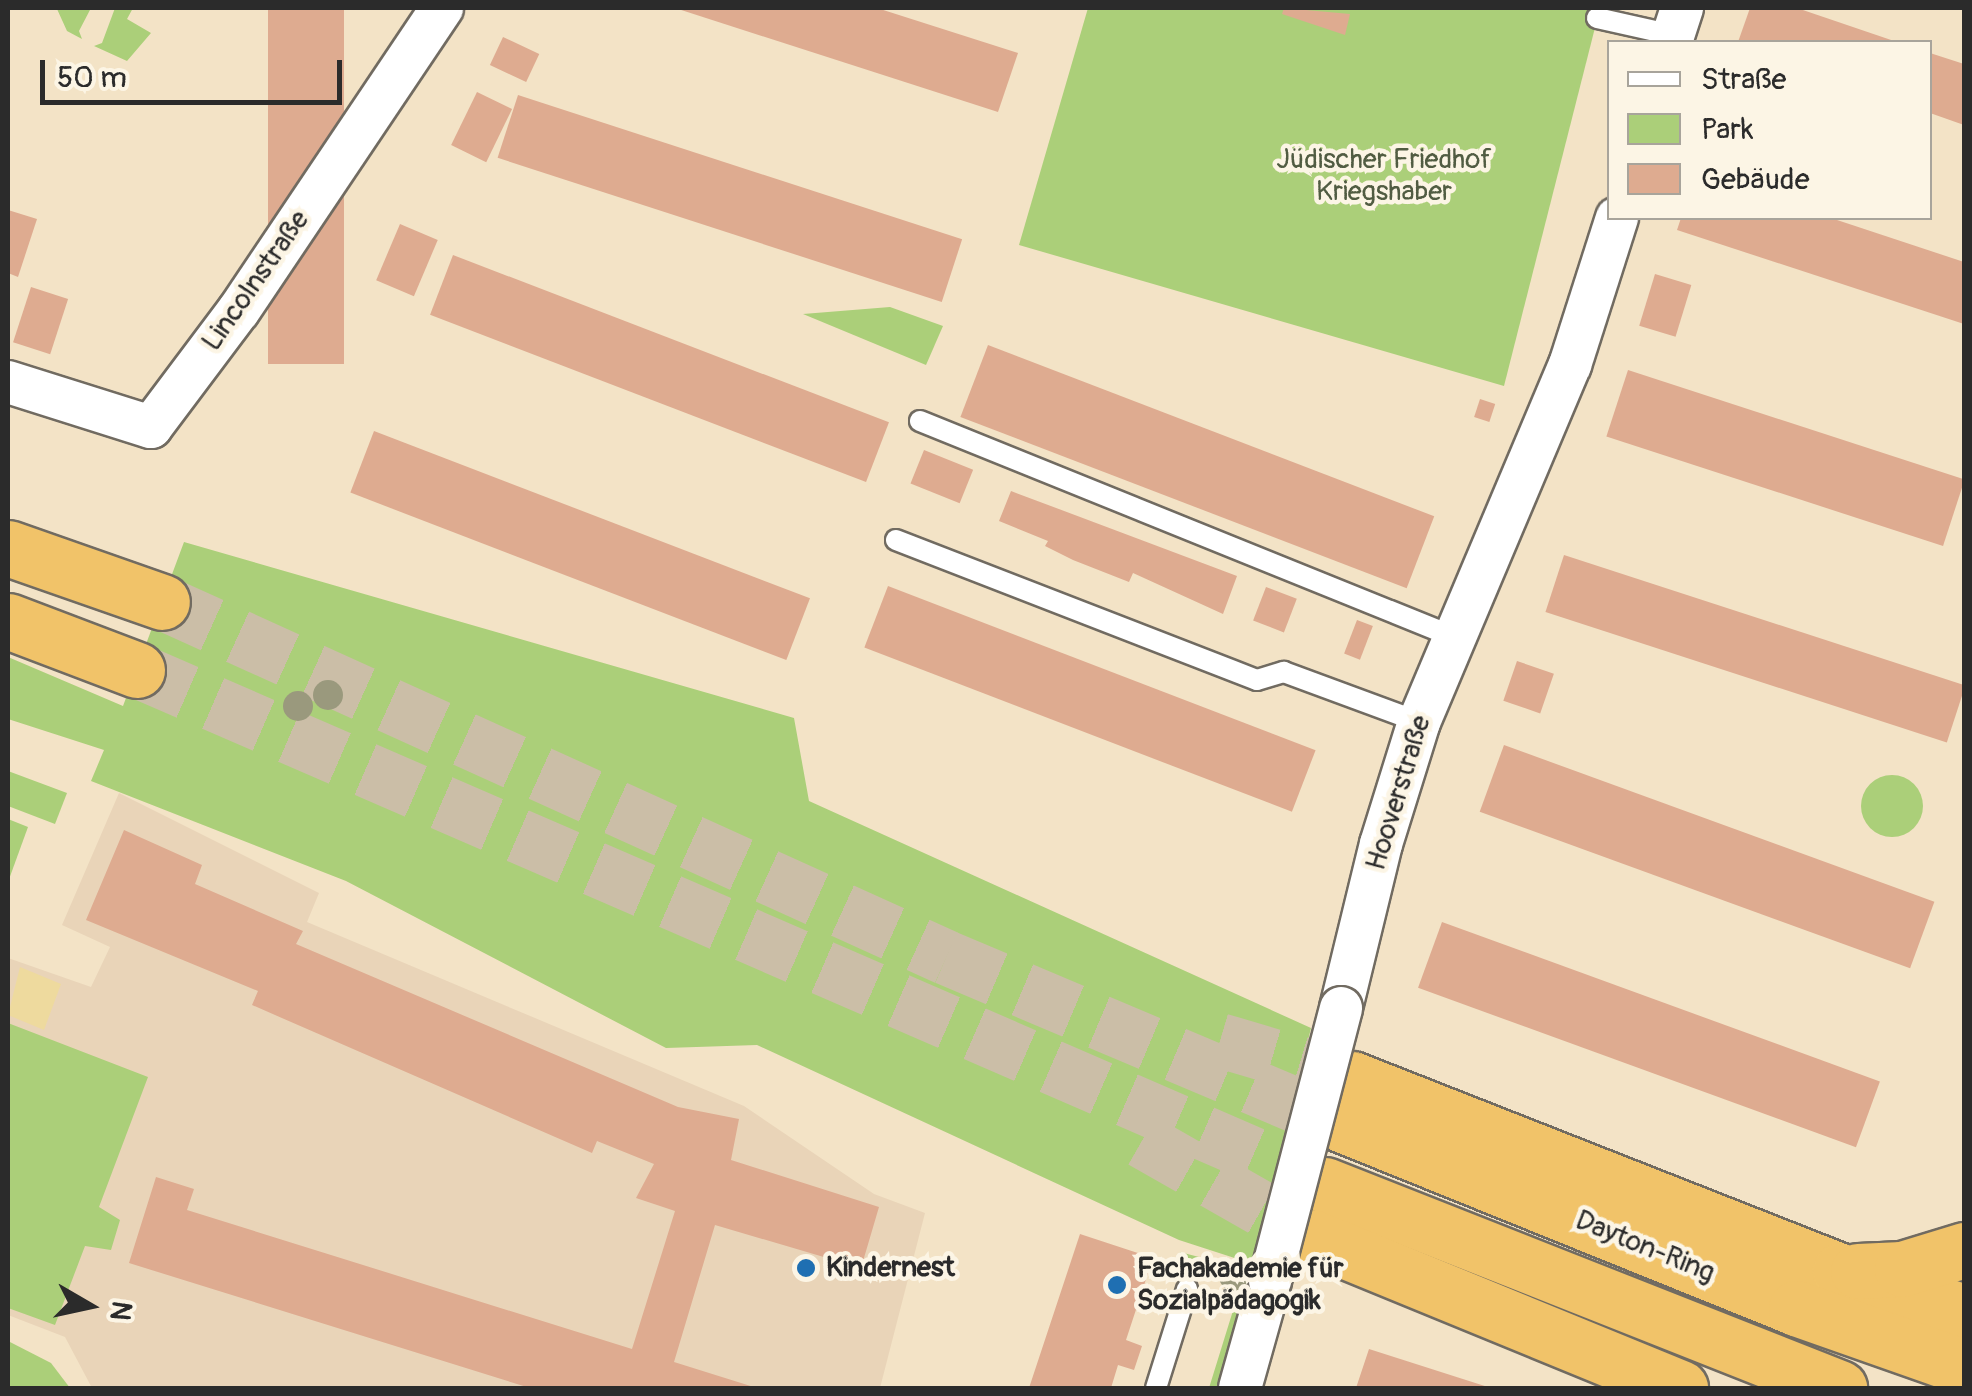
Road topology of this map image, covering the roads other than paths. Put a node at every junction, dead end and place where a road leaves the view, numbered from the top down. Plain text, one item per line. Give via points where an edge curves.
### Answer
1 (442, 8) edge
2 (1597, 18) dead end
3 (1675, 28) edge
4 (1616, 220) edge
5 (8, 382) edge
6 (920, 421) dead end
7 (896, 540) dead end
8 (8, 548) edge
9 (162, 602) tunnel mouth
10 (8, 621) edge
11 (1452, 636) junction
12 (137, 670) tunnel mouth
13 (1419, 722) junction
14 (1964, 1250) edge
15 (1840, 1271) junction
16 (1187, 1289) dead end
17 (1958, 1337) edge
18 (1156, 1388) edge
19 (1240, 1388) edge
20 (1680, 1388) edge
21 (1839, 1388) edge

1 - 5 street, Lincolnstraße via 239,310 151,427
2 - 3 lane
4 - 11 street, Hooverstraße via 1570,365
6 - 11 lane
7 - 13 lane via 1257,680 1284,672
8 - 9 highway
10 - 12 highway
11 - 13 street, Hooverstraße
13 - 19 street, Hooverstraße, bridge via 1381,844
14 - 15 highway via 1902,1269
15 - 17 highway
15 - 17 highway, Dayton-Ring via 1346,1102 1796,1308
16 - 18 lane
20 - 21 highway via 1318,1211

